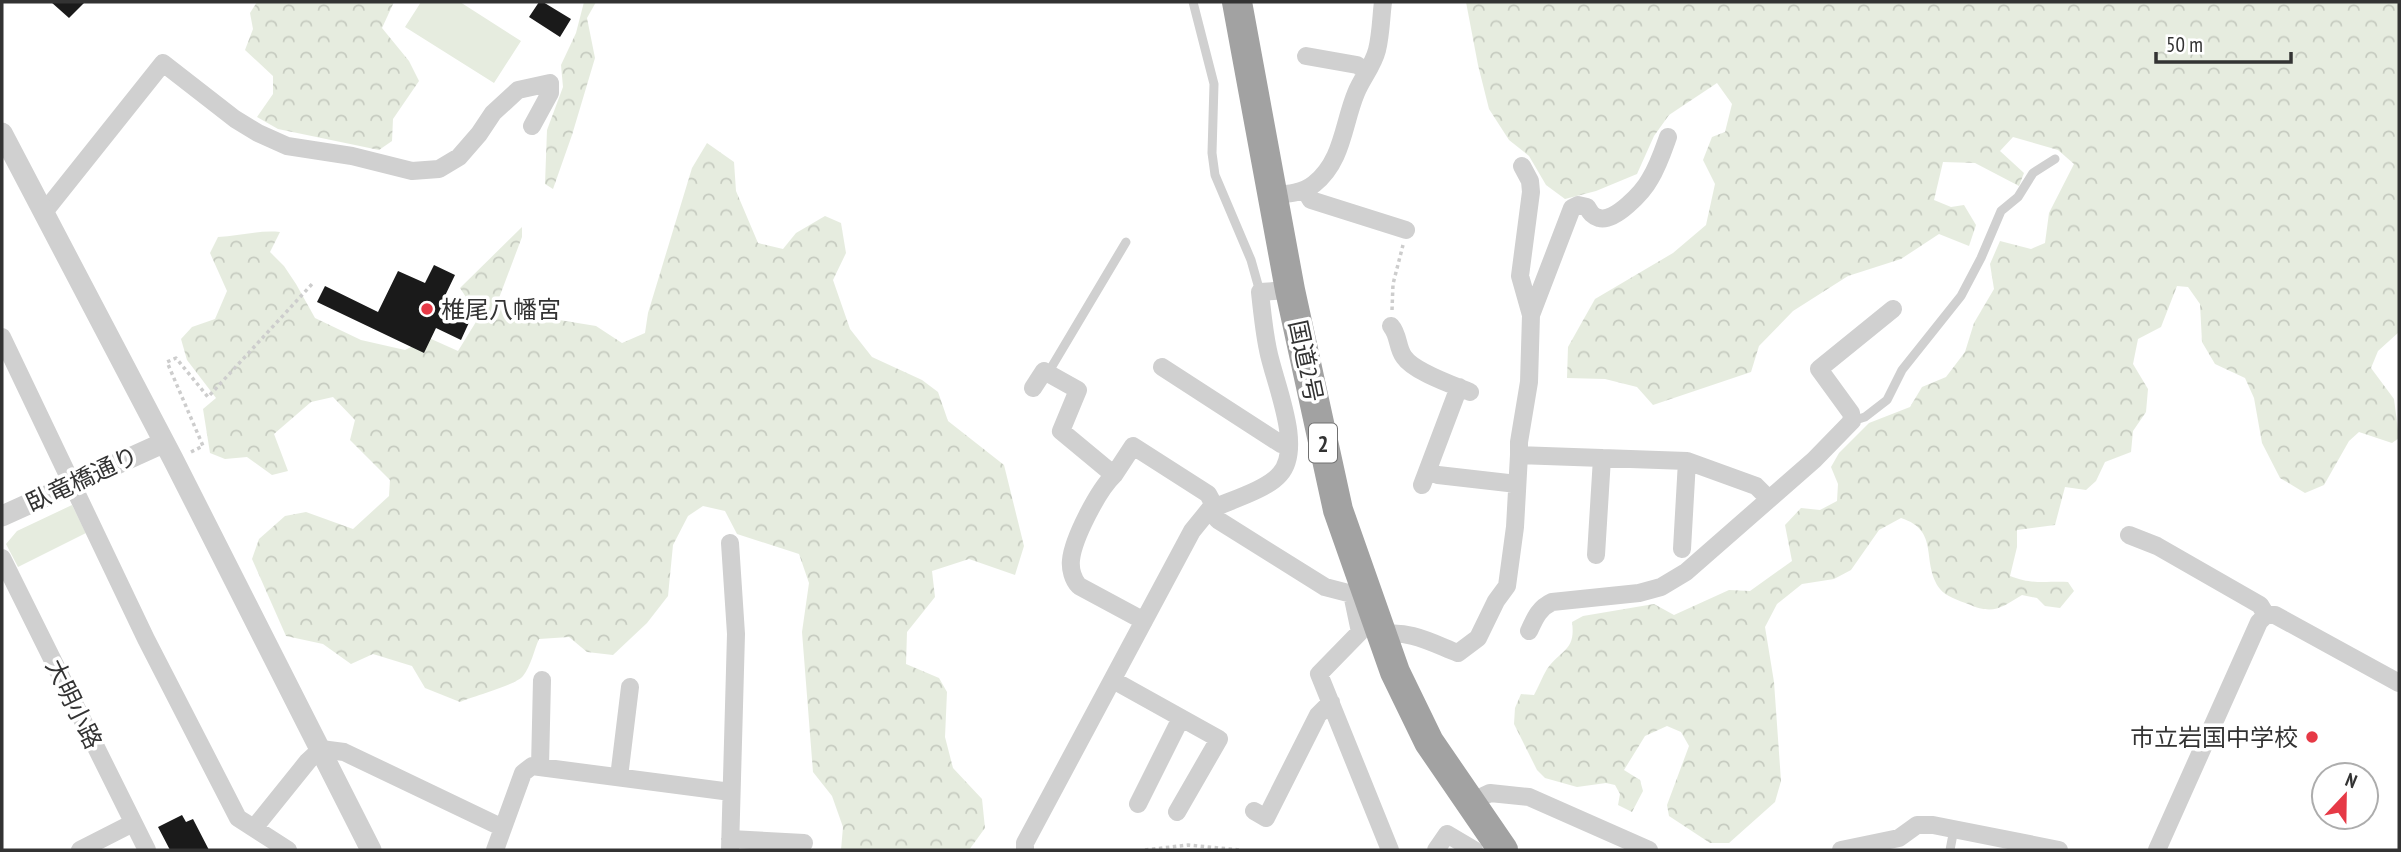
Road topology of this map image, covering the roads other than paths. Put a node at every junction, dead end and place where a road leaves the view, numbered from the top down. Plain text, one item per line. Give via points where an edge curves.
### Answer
1 (1193, 2) edge
2 (1237, 2) edge
3 (1383, 2) edge
4 (1306, 56) dead end
5 (1367, 72) junction
6 (532, 126) dead end
7 (2, 133) edge
8 (1668, 137) dead end
9 (2055, 159) dead end
10 (1522, 166) dead end
11 (1305, 190) junction
12 (1273, 195) junction
13 (45, 211) junction
14 (1406, 230) road end
15 (1126, 242) dead end
16 (1290, 290) junction
17 (1260, 292) junction
18 (1893, 309) dead end
19 (1531, 315) junction
20 (1391, 326) road end
21 (2, 337) edge
22 (1162, 367) dead end
23 (1048, 373) junction
24 (1034, 388) dead end
25 (1852, 421) junction
26 (1289, 446) junction
27 (168, 451) junction
28 (1519, 455) junction
29 (1602, 458) junction
30 (1687, 461) junction
31 (1114, 475) junction
32 (71, 483) junction
33 (1517, 484) junction
34 (1768, 498) junction
35 (1212, 509) junction
36 (2, 516) edge
37 (2129, 535) dead end
38 (730, 543) dead end
39 (1682, 549) dead end
40 (1596, 555) dead end
41 (2, 558) edge
42 (1359, 594) junction
43 (2266, 615) junction
44 (1144, 621) junction
45 (1529, 631) dead end
46 (1381, 635) junction
47 (542, 680) dead end
48 (1113, 680) junction
49 (2399, 683) edge
50 (629, 687) dead end
51 (1331, 702) junction
52 (1181, 718) junction
53 (321, 749) junction
54 (540, 767) junction
55 (619, 777) junction
56 (731, 792) junction
57 (1469, 803) junction
58 (1138, 804) dead end
59 (1254, 811) dead end
60 (1177, 812) dead end
61 (133, 823) junction
62 (254, 828) junction
63 (503, 828) junction
64 (1954, 829) junction
65 (804, 843) dead end
66 (1900, 844) edge
67 (730, 845) edge
68 (2005, 845) edge
69 (1487, 848) edge
70 (80, 850) edge
71 (147, 850) edge
72 (288, 850) edge
73 (371, 850) edge
74 (495, 850) edge
75 (1025, 850) edge
76 (1390, 850) edge
77 (1436, 850) edge
78 (1649, 850) edge
79 (1842, 850) edge
80 (1950, 850) edge
81 (2059, 850) edge
82 (2157, 850) edge

1 - 17 lane via 1214,84 1215,175
2 - 12 highway, 国道2号 / 2
3 - 5 street via 1378,47
4 - 5 street via 1357,65
5 - 11 street via 1353,100 1338,152 1323,175
6 - 13 street via 550,93 550,83 518,90 493,113 459,157 439,169 412,171 287,146 258,134 163,63
7 - 13 street
8 - 19 street via 1649,182 1630,204 1608,219 1592,215 1587,206 1572,208
9 - 25 lane via 2033,173 2018,197 2001,211 1961,296 1902,370 1887,400
10 - 19 street via 1531,192 1520,276
11 - 12 street
11 - 14 street via 1311,200
12 - 16 highway, 国道2号 / 2
13 - 27 street
15 - 23 lane
16 - 17 street
16 - 42 highway, 国道2号 / 2
17 - 26 street
18 - 25 street via 1819,369
19 - 28 street via 1529,382
20 - 33 street via 1404,358 1425,373 1464,389 1425,478 1438,475
21 - 32 street
22 - 26 street
23 - 24 street via 1044,371
23 - 31 street via 1078,390 1061,432
25 - 34 street
26 - 35 street via 1280,476
27 - 32 street, 臥竜橋通り
27 - 53 street
28 - 29 street
28 - 33 street
29 - 30 street
29 - 40 street
30 - 34 street via 1756,486
30 - 39 street
31 - 35 street via 1133,446 1208,494
31 - 44 street via 1104,484 1083,525 1071,560 1074,580
32 - 36 street, 臥竜橋通り
32 - 62 street via 238,818
33 - 46 street via 1507,586 1478,638 1458,653 1406,633
34 - 45 street via 1686,572 1661,587 1552,602 1535,616
35 - 42 street via 1218,520 1325,587
35 - 44 street via 1192,531
37 - 43 street via 2260,605
38 - 56 street via 736,634
41 - 61 street, 大明小路
42 - 46 highway, 国道2号 / 2
42 - 51 street via 1360,632 1320,674
43 - 49 street via 2275,615
43 - 82 street
44 - 48 street
46 - 57 highway, 国道2号 / 2 via 1429,742
47 - 54 street
48 - 52 street
48 - 75 street
50 - 55 street
51 - 59 street via 1318,715 1266,818
51 - 76 street
52 - 58 street
52 - 60 street via 1219,739
53 - 62 street
53 - 63 street via 344,752
53 - 73 street
54 - 55 street
54 - 63 street via 523,773
55 - 56 street
56 - 67 street
57 - 69 highway, 国道2号 / 2
57 - 78 street via 1490,793 1529,797
61 - 70 street
61 - 71 street, 大明小路
62 - 72 street
63 - 74 street
64 - 66 street via 1917,825
64 - 68 street
64 - 80 lane
65 - 67 street
66 - 79 street
68 - 81 street
69 - 77 street via 1447,834

